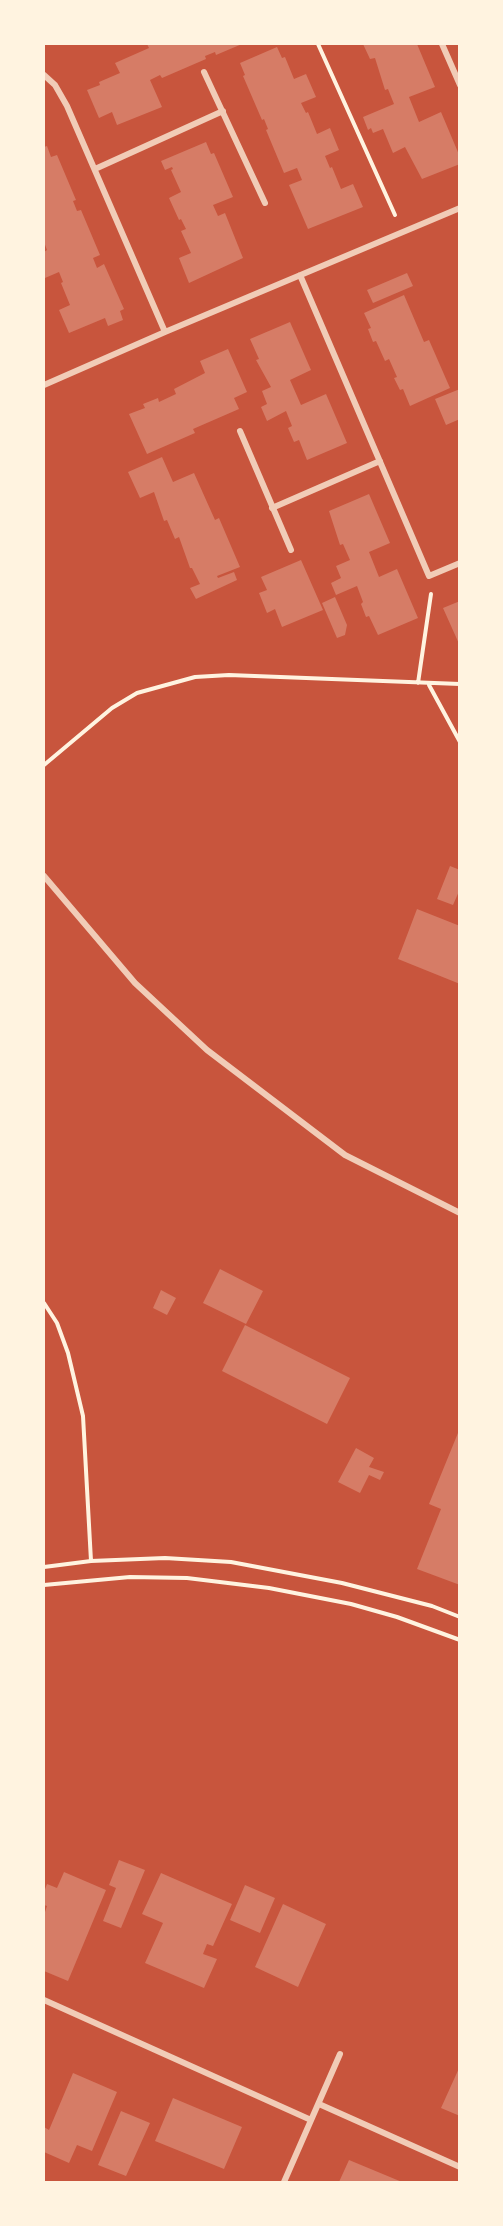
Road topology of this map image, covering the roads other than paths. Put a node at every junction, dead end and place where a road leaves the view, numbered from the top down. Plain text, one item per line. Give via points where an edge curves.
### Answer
1 (442, 44) edge
2 (456, 68) edge
3 (204, 72) dead end
4 (44, 75) edge
5 (459, 85) edge
6 (223, 111) junction
7 (95, 169) junction
8 (265, 203) dead end
9 (459, 208) edge
10 (300, 275) junction
11 (165, 332) junction
12 (44, 385) edge
13 (240, 431) dead end
14 (380, 461) junction
15 (272, 508) junction
16 (291, 550) dead end
17 (459, 563) edge
18 (44, 876) edge
19 (459, 1213) edge
20 (44, 2000) edge
21 (340, 2055) dead end
22 (319, 2104) junction
23 (311, 2120) junction
24 (459, 2167) edge
25 (284, 2182) edge

1 - 2 street
2 - 5 street
3 - 6 street
4 - 7 street via 68,106
6 - 7 street
6 - 8 street
7 - 11 street
9 - 10 street
10 - 11 street
10 - 14 street
11 - 12 street
13 - 15 street
14 - 15 street
14 - 17 street via 429,576
15 - 16 street
18 - 19 street via 135,983 207,1050 345,1155
20 - 23 street
21 - 22 street
22 - 23 street
22 - 24 street
23 - 25 street

